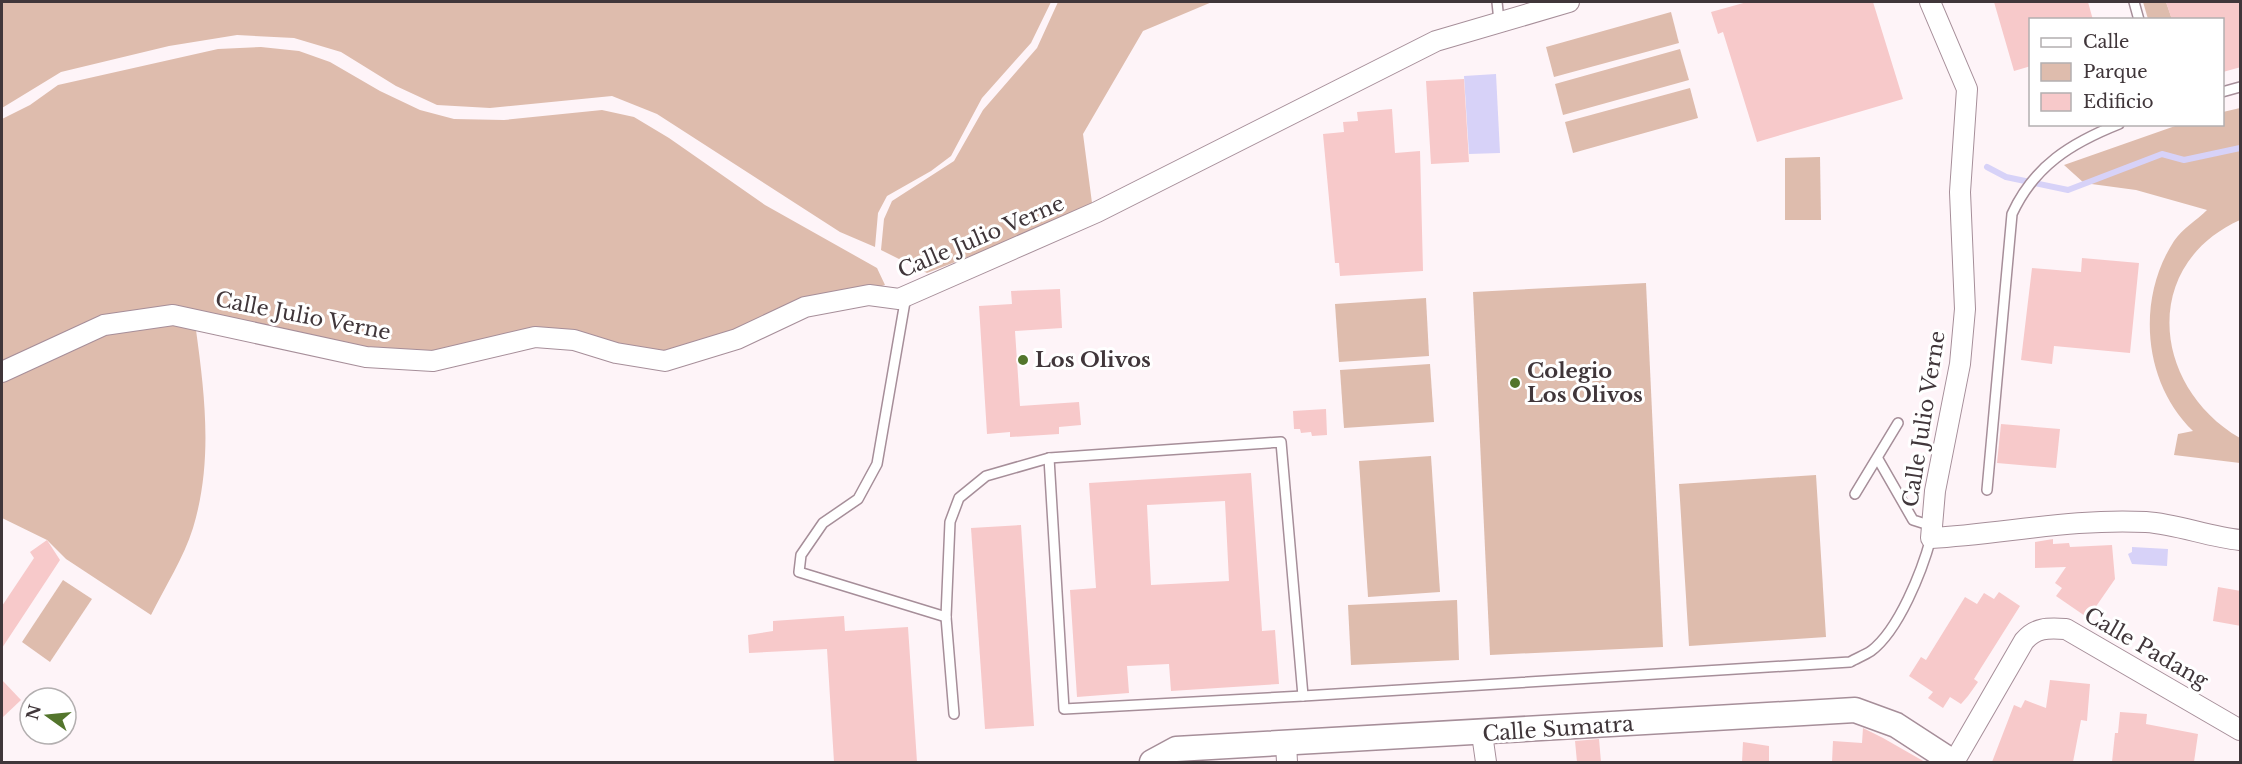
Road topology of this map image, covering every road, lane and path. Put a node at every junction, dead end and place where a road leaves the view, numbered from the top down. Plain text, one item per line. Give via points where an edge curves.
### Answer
1 (1497, 2) edge
2 (1569, 2) edge
3 (1930, 2) edge
4 (2134, 2) edge
5 (2138, 18) edge
6 (1499, 21) junction
7 (2241, 87) edge
8 (2224, 92) edge
9 (2114, 126) edge
10 (906, 296) junction
11 (2, 372) edge
12 (1898, 423) dead end
13 (1049, 458) junction
14 (1878, 459) junction
15 (1987, 490) dead end
16 (1855, 494) dead end
17 (1931, 532) junction
18 (2241, 540) edge
19 (946, 617) junction
20 (1303, 696) junction
21 (954, 714) dead end
22 (2241, 730) edge
23 (1482, 734) junction
24 (1287, 753) edge
25 (1152, 762) edge
26 (1486, 762) edge
27 (1954, 762) edge

1 - 6 lane
2 - 6 street, Calle Julio Verne
3 - 17 street, Calle Julio Verne via 1967,89 1960,192 1965,309 1960,364 1935,491
4 - 5 lane
6 - 10 street, Calle Julio Verne via 1436,41 1097,213
7 - 8 lane
9 - 15 lane via 2054,156 2022,193 2010,225
10 - 11 street, Calle Julio Verne via 869,296 805,307 737,339 665,361 615,353 574,340 535,337 433,361 366,357 173,315 104,325
10 - 19 lane via 877,464 858,499 823,524 801,555 799,572
12 - 14 lane
13 - 19 lane via 986,476 959,498 950,522
13 - 20 lane via 1281,442
13 - 20 lane via 1064,709
14 - 16 lane
14 - 17 lane via 1913,520
17 - 18 street, Calle Julio Verne via 1983,535 2085,521 2149,522
17 - 20 lane via 1924,563 1890,631 1872,650 1850,662
19 - 21 lane
22 - 27 street, Calle Padang via 2066,629 2049,628 2033,631 2024,641
23 - 24 street, Calle Sumatra
23 - 26 street
23 - 27 street, Calle Sumatra via 1855,710 1896,724
24 - 25 street, Calle Sumatra via 1176,749

